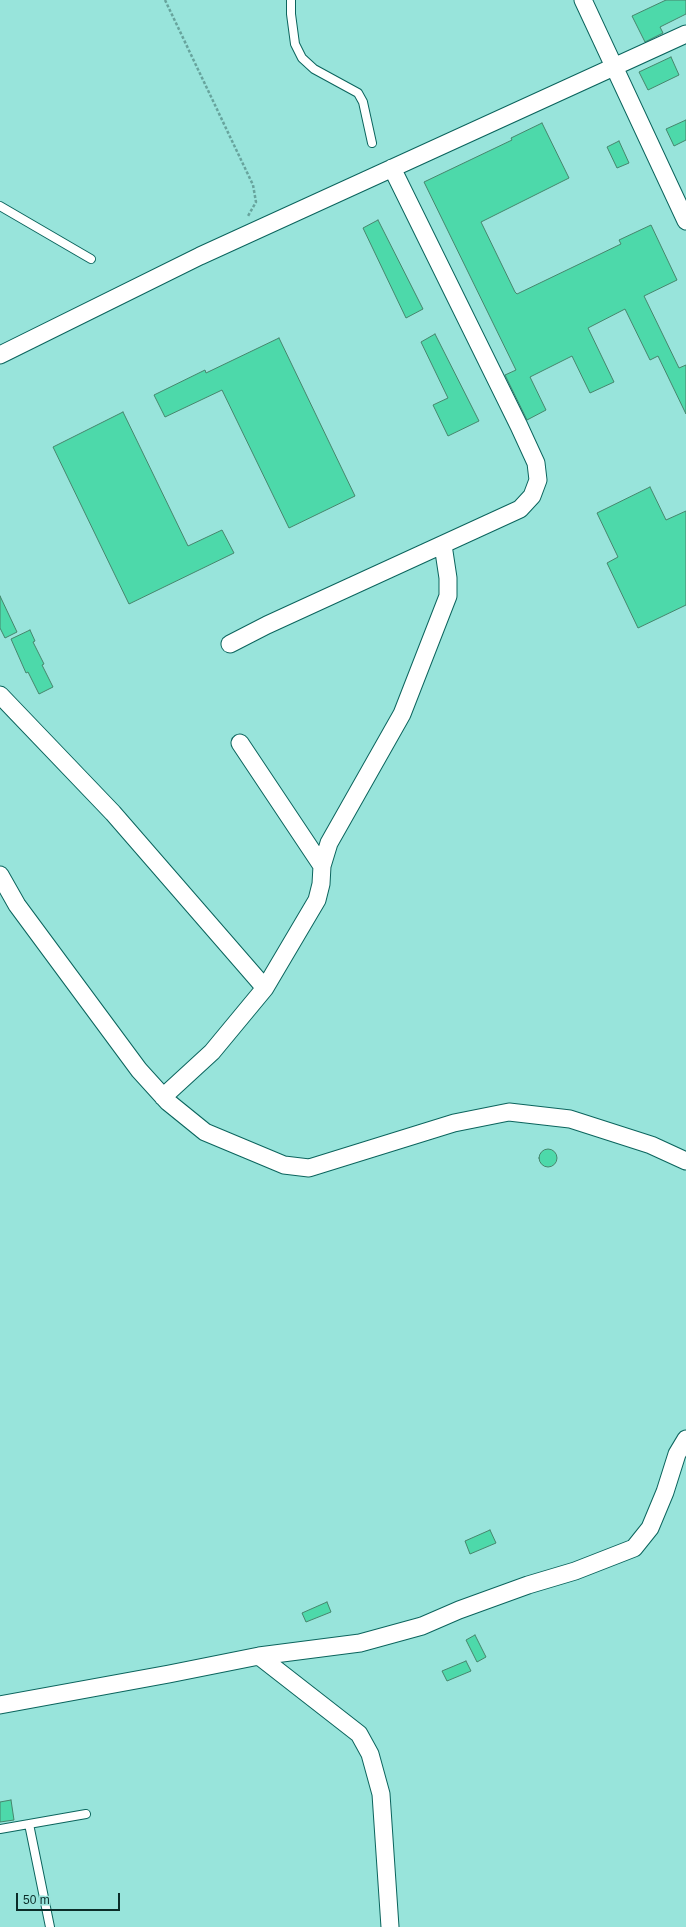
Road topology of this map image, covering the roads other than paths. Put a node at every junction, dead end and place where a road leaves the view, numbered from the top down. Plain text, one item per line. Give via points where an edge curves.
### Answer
1 (291, 0) edge
2 (583, 0) edge
3 (686, 34) edge
4 (613, 66) junction
5 (372, 143) dead end
6 (392, 168) junction
7 (0, 206) edge
8 (686, 221) edge
9 (91, 259) dead end
10 (0, 355) edge
11 (443, 545) junction
12 (230, 644) dead end
13 (0, 695) edge
14 (240, 743) dead end
15 (322, 866) junction
16 (0, 875) edge
17 (265, 988) junction
18 (163, 1097) junction
19 (686, 1161) edge
20 (686, 1439) edge
21 (258, 1656) junction
22 (0, 1705) edge
23 (86, 1814) dead end
24 (30, 1824) junction
25 (0, 1829) edge
26 (50, 1927) edge
27 (390, 1927) edge

1 - 5 lane via 295,44 302,58 314,69 358,93 364,102
2 - 4 street
3 - 4 street
4 - 6 street
4 - 8 street
6 - 10 street via 200,256
6 - 11 street via 536,463 538,480 532,496 520,509
7 - 9 lane
11 - 12 street via 267,624
11 - 15 street via 448,578 448,596 443,610 402,714 329,843
13 - 17 street via 113,813
14 - 15 street
15 - 17 street via 317,900
16 - 18 street via 17,904 102,1022
17 - 18 street via 212,1052
18 - 19 street via 205,1132 284,1165 309,1168 454,1123 509,1112 570,1119 651,1145
20 - 21 street via 677,1454 650,1528 634,1548 459,1610 422,1626 360,1643
21 - 22 street
21 - 27 street via 359,1734 370,1754 381,1794
23 - 24 lane
24 - 25 lane
24 - 26 lane

